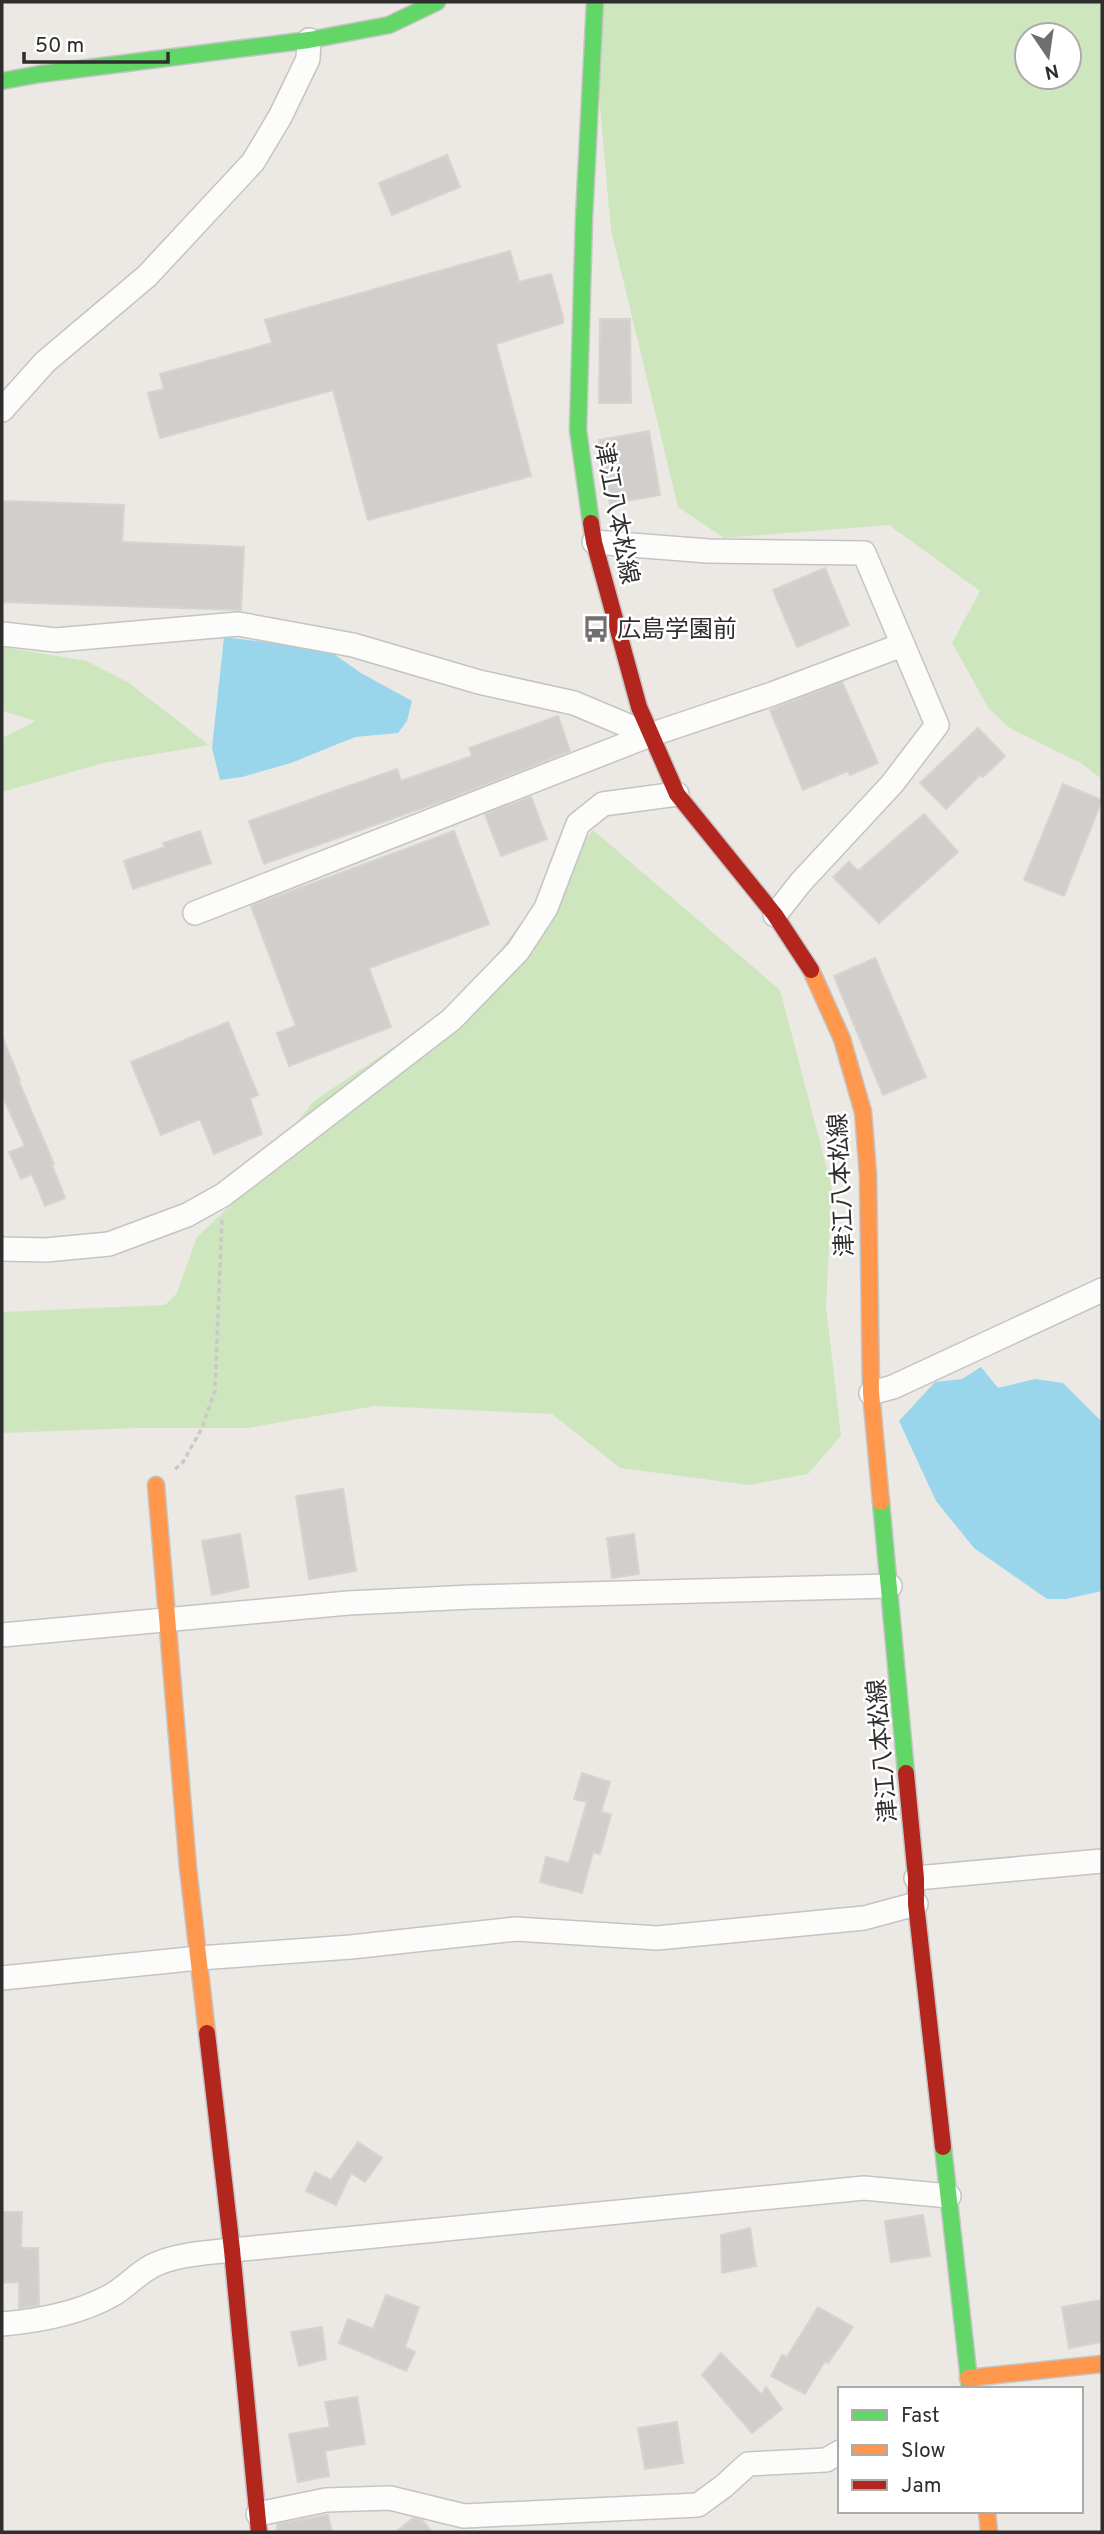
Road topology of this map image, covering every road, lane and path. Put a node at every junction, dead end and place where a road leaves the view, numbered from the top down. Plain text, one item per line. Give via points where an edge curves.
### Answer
1 (595, 2) edge
2 (431, 3) edge
3 (309, 40) junction
4 (2, 81) edge
5 (2, 410) edge
6 (594, 542) junction
7 (2, 634) edge
8 (902, 645) junction
9 (650, 735) junction
10 (677, 794) junction
11 (195, 913) dead end
12 (775, 915) junction
13 (223, 1195) junction
14 (2, 1248) edge
15 (1102, 1290) edge
16 (871, 1393) junction
17 (156, 1485) joint
18 (890, 1586) junction
19 (167, 1619) junction
20 (2, 1635) edge
21 (1102, 1861) edge
22 (916, 1878) junction
23 (916, 1904) junction
24 (199, 1958) junction
25 (2, 1978) edge
26 (949, 2196) junction
27 (232, 2250) junction
28 (2, 2324) edge
29 (1102, 2364) edge
30 (969, 2383) edge
31 (838, 2453) edge
32 (987, 2513) edge
33 (259, 2523) edge
34 (989, 2532) edge

1 - 6 main road, 津江八本松線 via 578,430
2 - 3 main road via 388,25
3 - 4 main road
3 - 5 street via 308,59 253,162 147,276 46,362
6 - 8 street via 708,551 864,553
6 - 9 main road, 津江八本松線
7 - 9 street via 57,640 239,624 354,645 478,682 575,703
8 - 9 street
8 - 12 street via 937,725 892,784
9 - 10 main road, 津江八本松線
9 - 11 street
10 - 12 main road, 津江八本松線
10 - 13 street via 603,804 578,824 546,908 518,951 451,1020
12 - 16 main road, 津江八本松線 via 812,971 842,1039 863,1112
13 - 14 street via 187,1215 110,1244 46,1250
13 - 17 path via 215,1390 202,1428 183,1462
15 - 16 street
16 - 18 main road, 津江八本松線
17 - 19 main road
18 - 19 street via 471,1597
18 - 22 main road, 津江八本松線
19 - 20 street
19 - 24 main road
21 - 22 street
22 - 23 main road, 津江八本松線
23 - 24 street via 864,1918 657,1938 516,1929
23 - 26 main road, 津江八本松線
24 - 25 street
24 - 27 main road
26 - 27 street via 864,2188
26 - 30 main road, 津江八本松線
27 - 28 street via 153,2266 100,2300 37,2321
27 - 33 main road
29 - 30 main road
31 - 33 street via 826,2460 748,2464 698,2505 464,2516 390,2498 326,2500
32 - 34 main road

